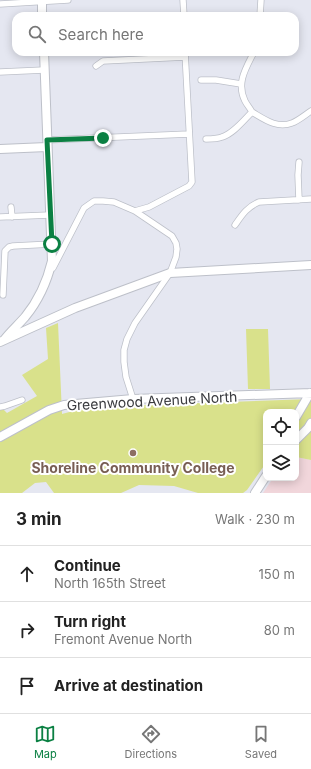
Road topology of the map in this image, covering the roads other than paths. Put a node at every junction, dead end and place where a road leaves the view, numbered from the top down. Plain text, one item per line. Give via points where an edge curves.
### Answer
1 (68, 0) edge
2 (183, 0) edge
3 (261, 0) edge
4 (42, 1) edge
5 (0, 4) edge
6 (42, 12) edge
7 (184, 12) edge
8 (260, 12) edge
9 (44, 56) edge
10 (171, 56) edge
11 (185, 56) edge
12 (252, 56) edge
13 (96, 66) dead end
14 (44, 70) junction
15 (0, 72) edge
16 (201, 80) dead end
17 (241, 84) junction
18 (311, 111) edge
19 (252, 112) junction
20 (189, 134) junction
21 (206, 139) dead end
22 (47, 144) junction
23 (0, 149) edge
24 (299, 162) dead end
25 (311, 199) edge
26 (299, 200) junction
27 (11, 207) dead end
28 (135, 211) junction
29 (50, 215) junction
30 (12, 216) junction
31 (0, 217) edge
32 (235, 225) dead end
33 (52, 244) junction
34 (311, 265) edge
35 (170, 273) junction
36 (48, 277) junction
37 (3, 295) dead end
38 (21, 321) junction
39 (29, 329) junction
40 (2, 341) edge
41 (310, 393) edge
42 (133, 399) junction
43 (22, 400) dead end
44 (0, 407) edge
45 (299, 412) edge
46 (311, 423) edge
47 (0, 437) edge
48 (299, 437) edge
49 (263, 480) edge
50 (266, 481) edge
51 (255, 492) edge

1 - 4 street
2 - 7 street
3 - 8 street
4 - 5 street
4 - 6 street
9 - 14 street
10 - 13 street via 103,61
11 - 20 street
12 - 17 street
14 - 15 street
14 - 22 street
16 - 17 street
17 - 19 street via 245,101
18 - 19 street via 293,123 285,125 266,121
19 - 21 street via 224,137
20 - 22 street
20 - 28 street via 192,182 149,207
22 - 23 street
22 - 29 street
24 - 26 street
25 - 26 street
26 - 32 street via 259,202 251,205
27 - 30 street
28 - 35 street via 172,236 176,243 176,257
28 - 36 street via 103,200 94,201 84,208
29 - 30 street
29 - 33 street
30 - 31 street
33 - 36 street via 52,261
33 - 37 street via 13,246 5,251
34 - 35 street
35 - 39 street via 75,308
35 - 42 street via 135,323 127,339 124,362
36 - 38 street via 36,301
38 - 39 street via 22,326
38 - 40 street
39 - 40 street
41 - 42 street, Greenwood Avenue North
41 - 45 street
42 - 47 street, Greenwood Avenue North via 64,405 49,410
43 - 44 street
46 - 48 street
49 - 51 street
50 - 51 street

